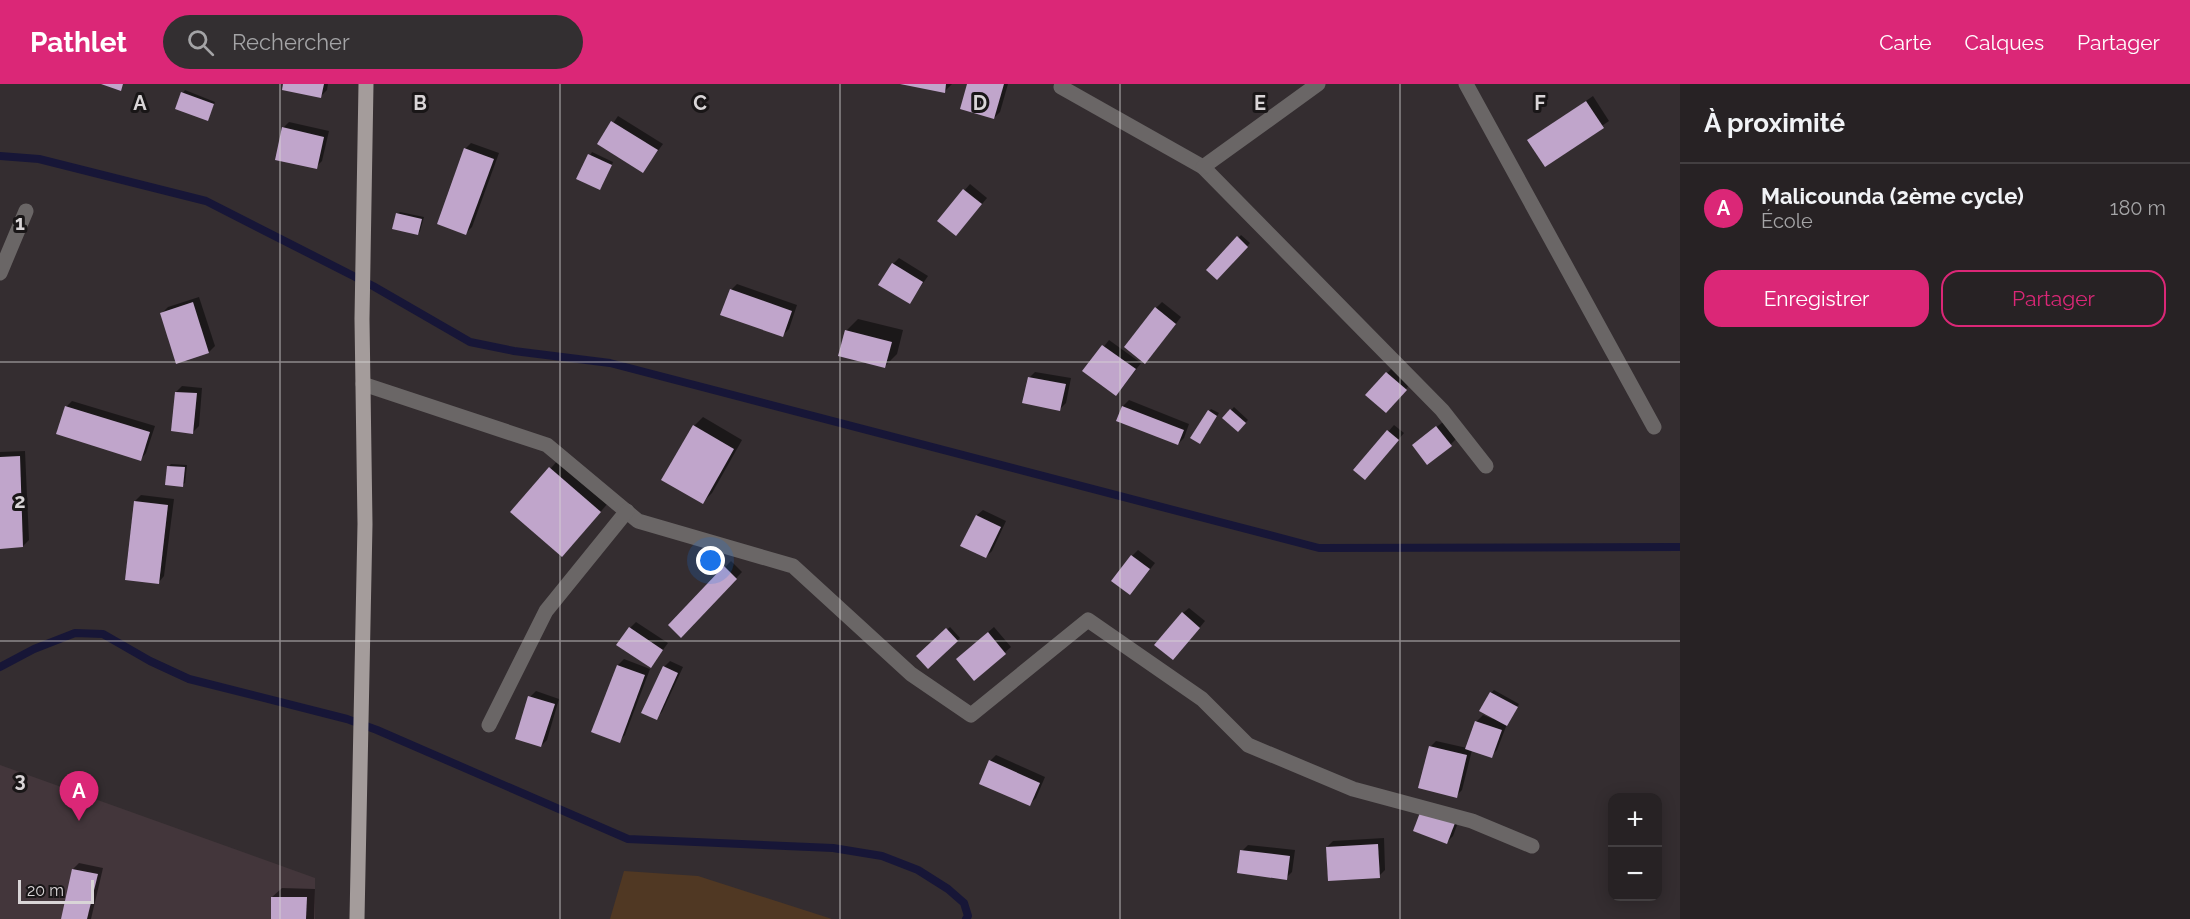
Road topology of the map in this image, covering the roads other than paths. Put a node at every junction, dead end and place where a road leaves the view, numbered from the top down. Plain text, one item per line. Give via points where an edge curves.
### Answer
1 (366, 84) edge
2 (1062, 84) edge
3 (1318, 84) edge
4 (1466, 84) edge
5 (1203, 167) junction
6 (26, 211) dead end
7 (0, 273) edge
8 (363, 384) junction
9 (1653, 427) dead end
10 (1486, 466) dead end
11 (627, 511) junction
12 (489, 724) dead end
13 (1532, 846) dead end
14 (357, 919) edge

1 - 8 main road
2 - 5 street via 1061,87
3 - 5 street
4 - 9 street
5 - 10 street via 1442,410
6 - 7 street
8 - 11 street via 547,445
8 - 14 main road via 365,524
11 - 12 street via 546,611
11 - 13 street via 638,521 793,566 911,674 971,714 1088,620 1202,699 1248,745 1353,789 1472,821

